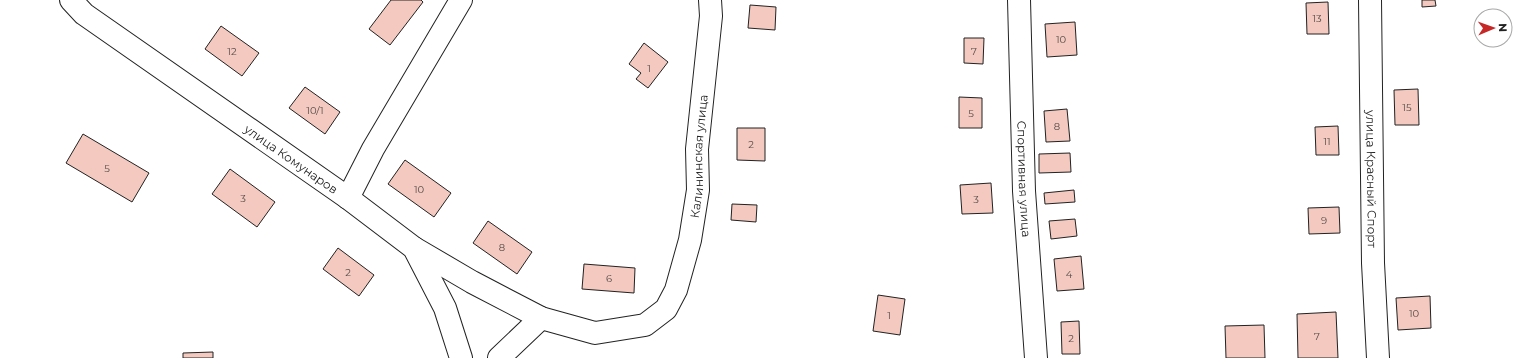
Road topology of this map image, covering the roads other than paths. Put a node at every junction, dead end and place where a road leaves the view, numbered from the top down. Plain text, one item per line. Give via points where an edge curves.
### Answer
1 (71, 0) edge
2 (461, 0) edge
3 (710, 0) edge
4 (1019, 0) edge
5 (1370, 0) edge
6 (348, 198) junction
7 (414, 248) junction
8 (541, 318) junction
9 (461, 358) edge
10 (499, 358) edge
11 (1036, 358) edge
12 (1378, 358) edge

1 - 6 street, улица Комунаров via 84,14
2 - 6 street via 373,149
3 - 8 street, Калининская улица via 711,16 697,149 698,190 690,240 676,290 666,309 645,325 596,334
4 - 11 street, Спортивная улица via 1024,191
5 - 12 street, улица Красный Спорт via 1373,263
6 - 7 street, улица Комунаров
7 - 8 street
7 - 9 street, улица Комунаров via 445,308
8 - 10 street

